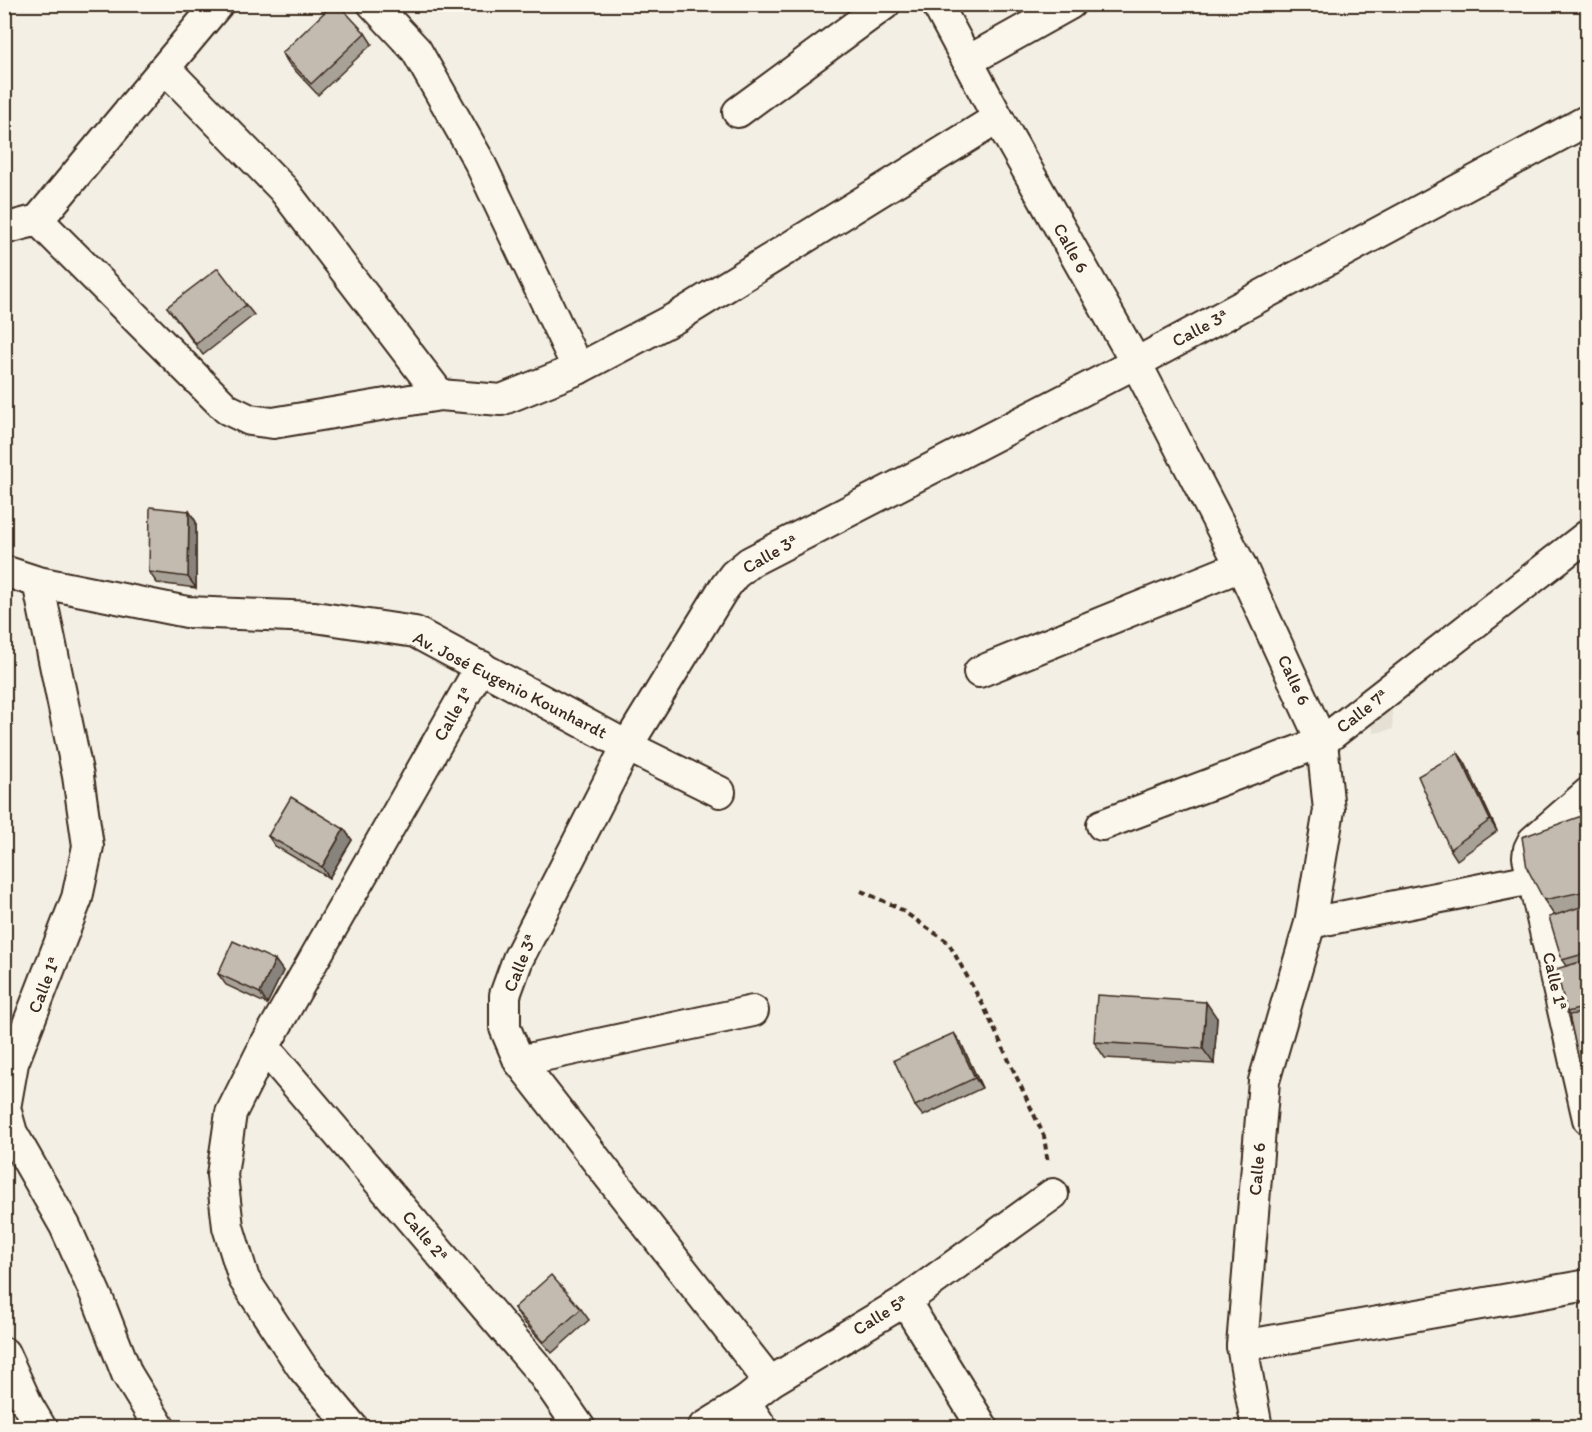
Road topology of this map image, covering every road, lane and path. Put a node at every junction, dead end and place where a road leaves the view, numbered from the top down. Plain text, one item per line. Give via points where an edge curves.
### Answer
1 (218, 4) edge
2 (373, 4) edge
3 (885, 4) edge
4 (937, 4) edge
5 (1071, 4) edge
6 (968, 62) junction
7 (165, 68) junction
8 (738, 112) dead end
9 (998, 118) junction
10 (1587, 120) edge
11 (38, 220) junction
12 (4, 229) edge
13 (1136, 363) junction
14 (578, 369) junction
15 (440, 395) junction
16 (1587, 535) edge
17 (1241, 566) junction
18 (4, 571) edge
19 (38, 582) junction
20 (481, 666) junction
21 (979, 672) dead end
22 (1322, 742) junction
23 (627, 746) junction
24 (720, 792) dead end
25 (1587, 793) edge
26 (1102, 825) dead end
27 (1532, 879) junction
28 (861, 891) dead end
29 (1310, 924) junction
30 (753, 1011) dead end
31 (264, 1047) junction
32 (519, 1061) junction
33 (1587, 1119) edge
34 (8, 1131) edge
35 (1053, 1194) joint
36 (1587, 1285) edge
37 (905, 1301) junction
38 (1242, 1346) junction
39 (4, 1353) edge
40 (770, 1382) junction
41 (745, 1402) junction
42 (41, 1428) edge
43 (160, 1428) edge
44 (353, 1428) edge
45 (580, 1428) edge
46 (703, 1428) edge
47 (762, 1428) edge
48 (983, 1428) edge
49 (1257, 1428) edge

1 - 7 street
2 - 14 street via 416,50 479,161
3 - 8 street
4 - 6 street, Calle 6
5 - 6 street
6 - 9 street, Calle 6
7 - 11 street
7 - 15 street via 283,189
9 - 13 street, Calle 6
9 - 14 street via 677,317
10 - 13 street, Calle 3ª
11 - 12 street
11 - 15 street via 227,409 250,420 273,423
13 - 17 street, Calle 6
13 - 23 street, Calle 3ª via 750,562 722,591
14 - 15 street via 501,400
16 - 22 street, Calle 7ª
17 - 21 street
17 - 22 street, Calle 6
18 - 19 street, Av. José Eugenio Kounhardt
19 - 20 street, Av. José Eugenio Kounhardt via 187,612 315,617 415,632
19 - 34 street, Calle 1ª via 78,776 88,846 77,898 13,1063 5,1108
20 - 23 street, Av. José Eugenio Kounhardt
20 - 31 street, Calle 1ª
22 - 26 street, Calle 7ª
22 - 29 street, Calle 6 via 1329,810
23 - 24 street, Av. José Eugenio Kounhardt
23 - 32 street, Calle 3ª via 518,959 505,995 505,1028
25 - 27 street, Calle 1ª via 1533,841 1528,857
27 - 29 street
27 - 33 street, Calle 1ª
28 - 35 path via 897,907 948,942 984,1007 1044,1136
29 - 38 street, Calle 6 via 1264,1081
30 - 32 street
31 - 44 street, Calle 1ª via 231,1113 222,1175 228,1227 244,1279 302,1367
31 - 45 street, Calle 2ª via 542,1373
32 - 40 street, Calle 3ª
34 - 43 street, Calle 1ª via 65,1226 127,1374
35 - 37 street, Calle 5ª
36 - 38 street
37 - 40 street, Calle 5ª
37 - 48 street
38 - 49 street, Calle 6
39 - 42 street
40 - 41 street, Calle 5ª
41 - 46 street, Calle 5ª
41 - 47 street

